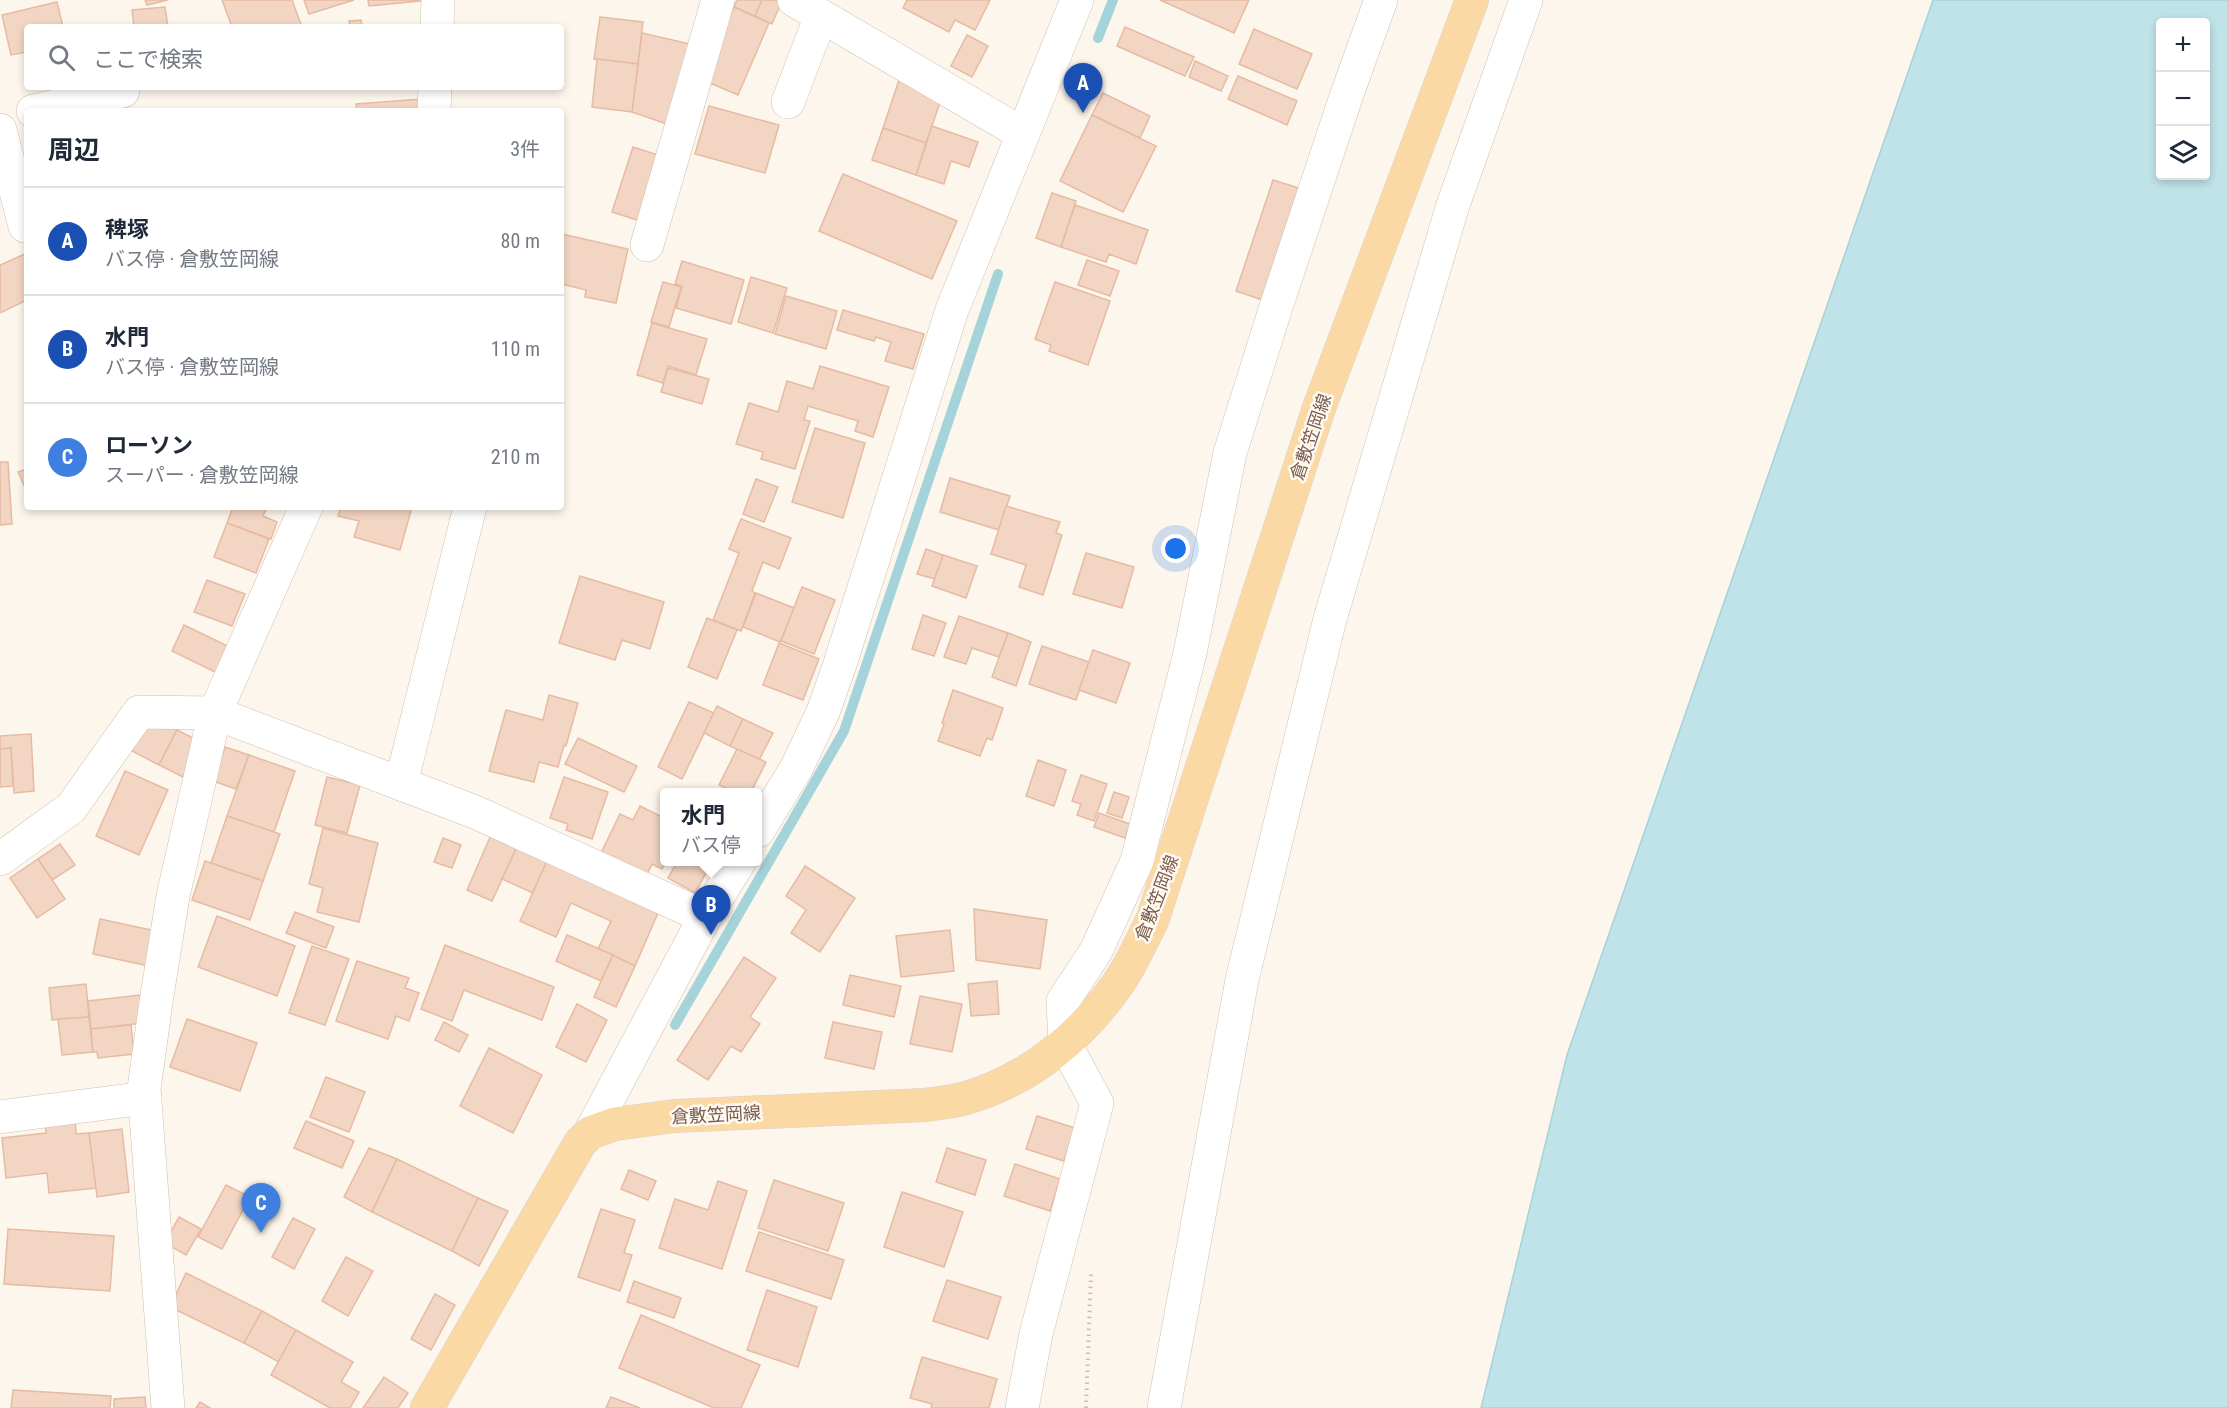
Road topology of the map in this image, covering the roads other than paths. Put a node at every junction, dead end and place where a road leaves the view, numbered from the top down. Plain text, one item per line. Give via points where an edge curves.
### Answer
1 (438, 0) edge
2 (718, 0) edge
3 (1077, 0) edge
4 (1381, 0) edge
5 (1472, 0) edge
6 (1526, 0) edge
7 (808, 8) edge
8 (437, 24) edge
9 (435, 90) edge
10 (123, 91) dead end
11 (788, 102) dead end
12 (46, 108) edge
13 (434, 108) edge
14 (24, 113) edge
15 (0, 118) edge
16 (0, 130) edge
17 (1023, 134) junction
18 (24, 222) edge
19 (647, 246) dead end
20 (305, 510) edge
21 (469, 510) edge
22 (215, 713) junction
23 (400, 784) junction
24 (762, 824) edge
25 (0, 859) edge
26 (736, 866) edge
27 (705, 916) junction
28 (1065, 1044) junction
29 (145, 1098) junction
30 (0, 1117) edge
31 (590, 1133) junction
32 (168, 1408) edge
33 (427, 1408) edge
34 (1022, 1408) edge
35 (1164, 1408) edge

1 - 8 street
2 - 19 street
3 - 17 street
4 - 28 street via 1230,453 1190,653 1137,861 1096,951 1063,1000
5 - 28 main road, 倉敷笠岡線 via 1319,408 1152,921 1119,983 1091,1020
6 - 35 street via 1453,205 1330,620 1242,980
7 - 11 street
7 - 17 street
9 - 13 street
10 - 12 street
14 - 15 street
16 - 18 street
17 - 24 street via 952,310 823,712 797,767
20 - 22 street
21 - 23 street
22 - 23 street
22 - 25 street via 139,712 71,808
22 - 29 street via 172,896
23 - 27 street via 475,812
26 - 27 street
27 - 31 street
28 - 31 main road, 倉敷笠岡線 via 1006,1084 964,1099 925,1105 675,1116 615,1124
28 - 34 street via 1097,1103 1036,1334
29 - 30 street
29 - 32 street
31 - 33 main road via 580,1143

